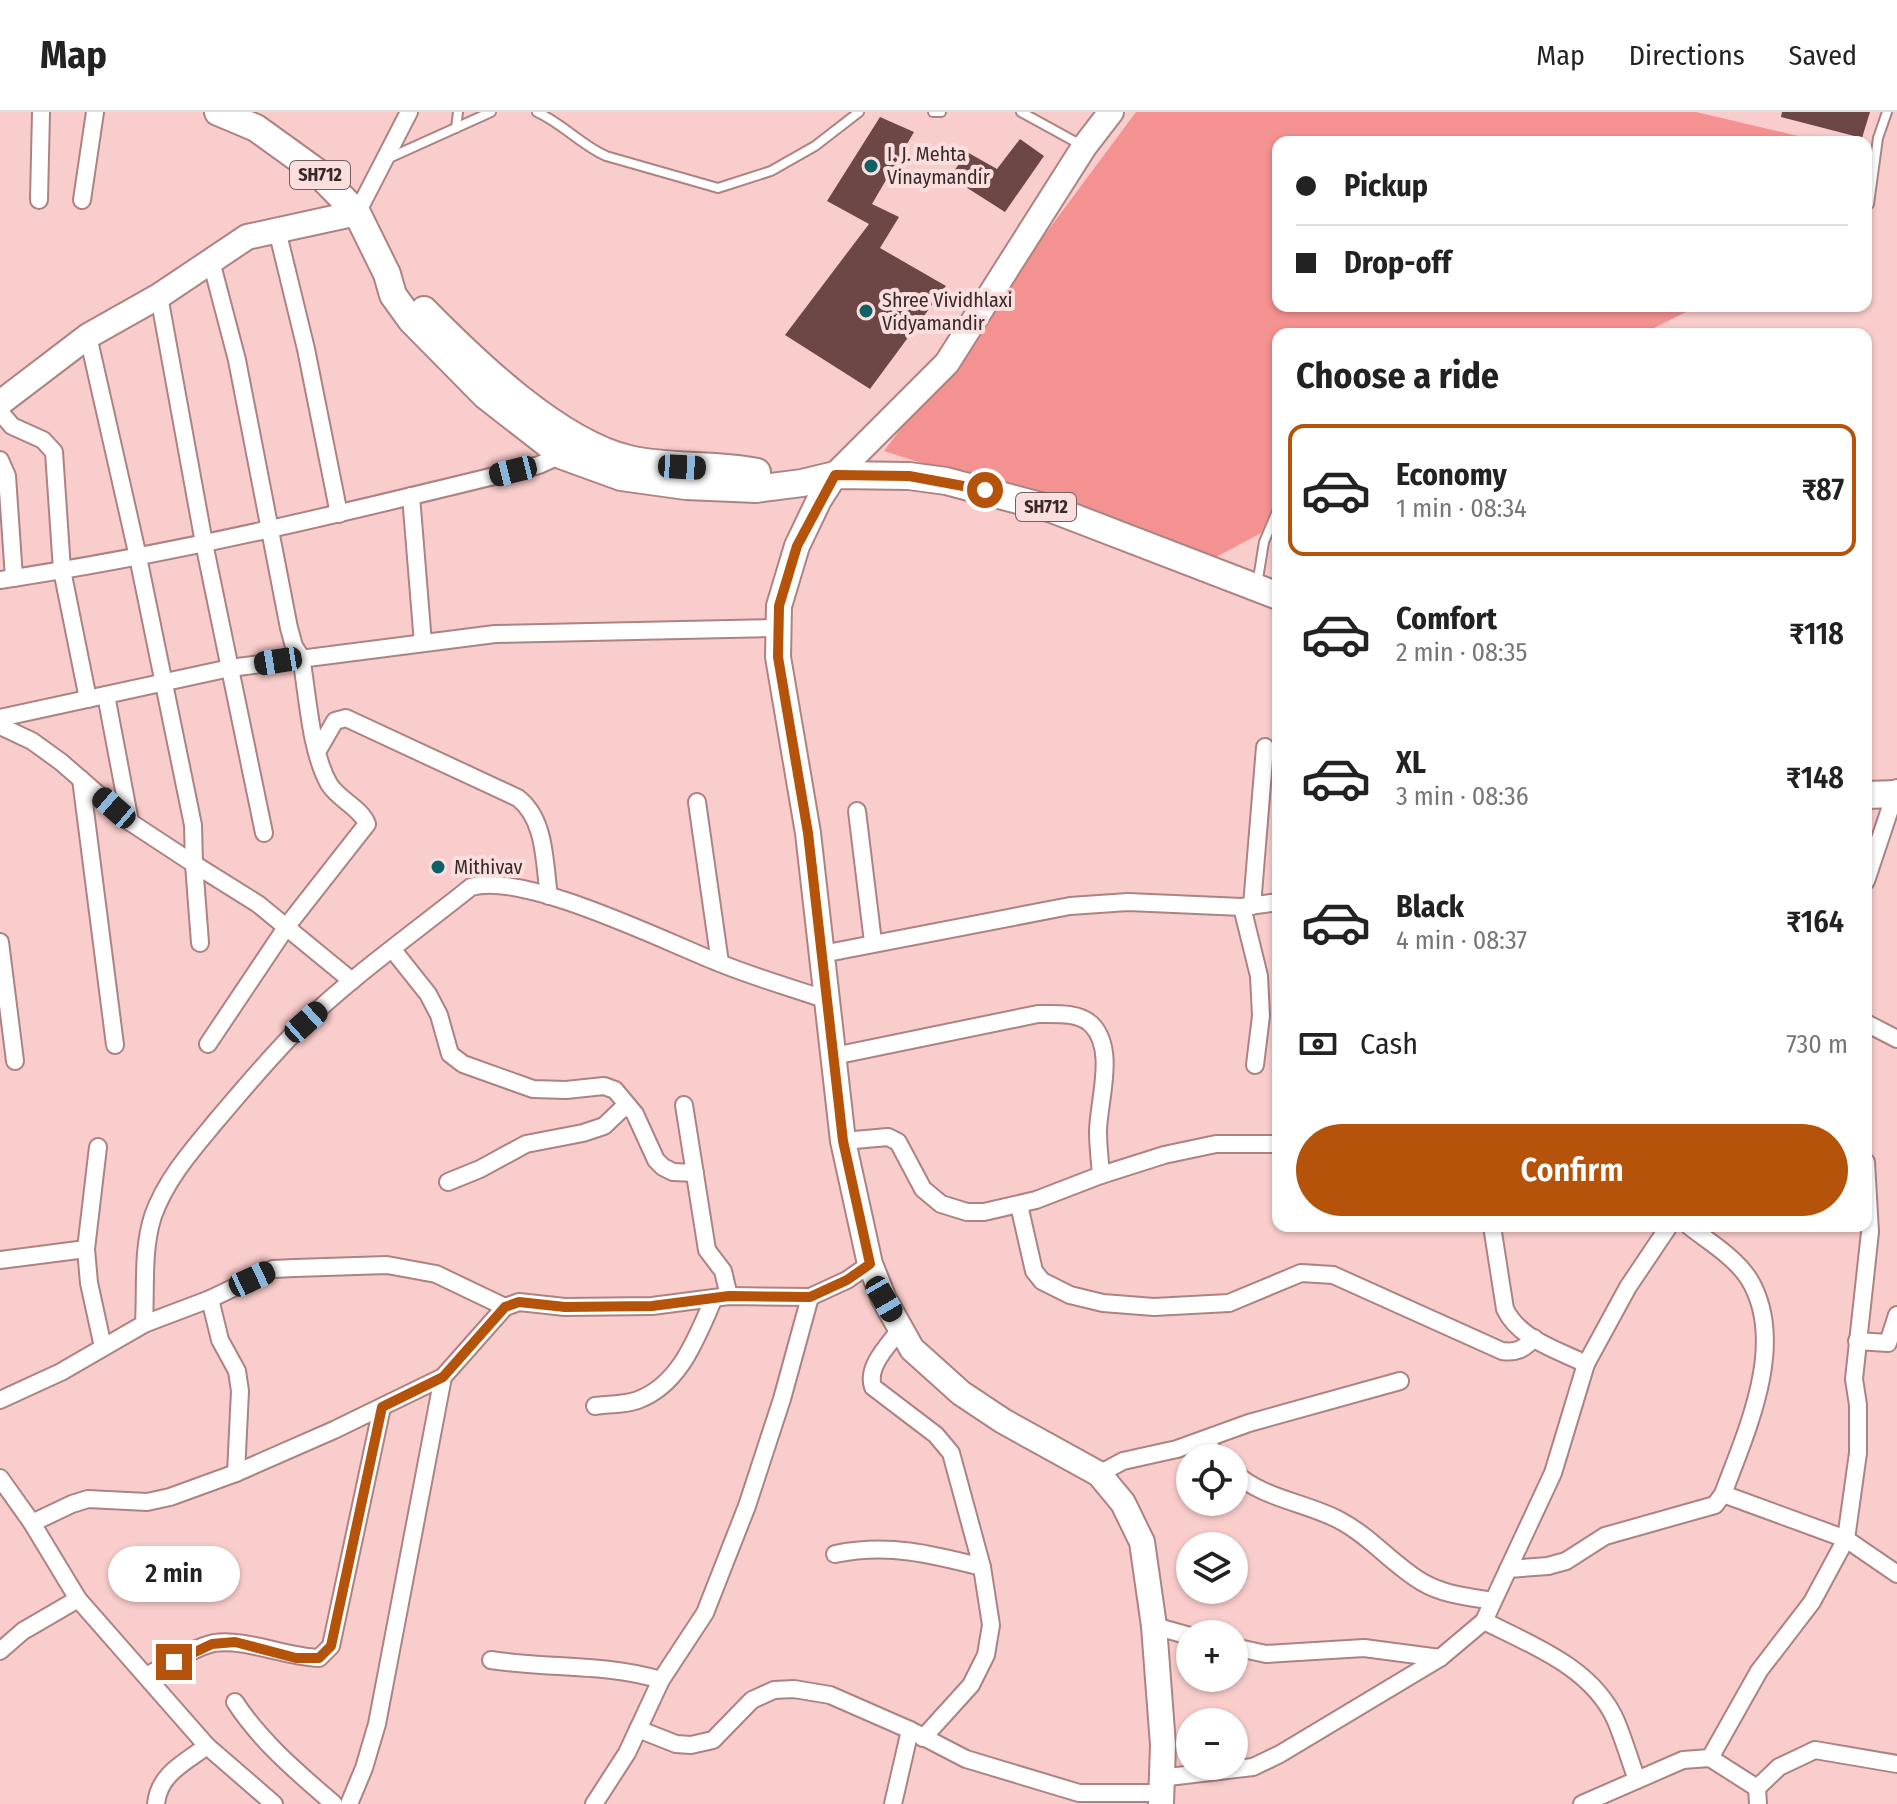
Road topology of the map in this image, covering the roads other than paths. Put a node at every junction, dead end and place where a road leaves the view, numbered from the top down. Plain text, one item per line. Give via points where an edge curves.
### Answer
1 (41, 112) edge
2 (95, 112) edge
3 (218, 112) edge
4 (409, 112) edge
5 (458, 112) edge
6 (491, 112) edge
7 (537, 112) edge
8 (859, 112) edge
9 (933, 112) edge
10 (941, 112) edge
11 (1021, 112) edge
12 (1111, 112) edge
13 (1887, 112) edge
14 (260, 120) edge
15 (456, 128) junction
16 (1084, 147) junction
17 (385, 159) junction
18 (1872, 182) edge
19 (39, 200) dead end
20 (82, 200) dead end
21 (357, 213) junction
22 (277, 230) junction
23 (211, 261) junction
24 (159, 296) junction
25 (88, 336) junction
26 (0, 403) edge
27 (0, 412) edge
28 (572, 448) junction
29 (0, 460) edge
30 (835, 475) junction
31 (411, 496) junction
32 (339, 514) junction
33 (1272, 523) edge
34 (270, 530) junction
35 (204, 543) junction
36 (138, 557) junction
37 (62, 570) junction
38 (7, 579) edge
39 (1267, 591) edge
40 (778, 628) junction
41 (423, 643) junction
42 (301, 657) junction
43 (230, 668) junction
44 (163, 683) junction
45 (106, 695) junction
46 (88, 699) junction
47 (0, 718) edge
48 (0, 726) edge
49 (1265, 747) dead end
50 (317, 752) junction
51 (81, 779) junction
52 (1897, 786) edge
53 (1896, 794) edge
54 (1872, 795) edge
55 (697, 802) dead end
56 (857, 811) dead end
57 (130, 822) junction
58 (264, 833) dead end
59 (194, 864) junction
60 (1872, 864) edge
61 (549, 896) junction
62 (1272, 903) edge
63 (1247, 907) junction
64 (287, 926) junction
65 (0, 942) edge
66 (873, 942) junction
67 (200, 943) dead end
68 (393, 950) junction
69 (822, 954) junction
70 (720, 963) junction
71 (352, 981) junction
72 (827, 1000) junction
73 (1872, 1026) edge
74 (1897, 1039) edge
75 (208, 1044) dead end
76 (115, 1045) dead end
77 (834, 1056) junction
78 (15, 1061) dead end
79 (1255, 1065) dead end
80 (626, 1105) junction
81 (684, 1105) dead end
82 (843, 1141) junction
83 (1272, 1144) edge
84 (98, 1147) dead end
85 (695, 1173) junction
86 (1101, 1175) junction
87 (448, 1182) dead end
88 (1019, 1205) junction
89 (1493, 1232) edge
90 (1665, 1232) edge
91 (1697, 1232) edge
92 (1870, 1232) edge
93 (86, 1249) junction
94 (0, 1260) edge
95 (870, 1264) junction
96 (722, 1297) junction
97 (810, 1297) junction
98 (210, 1299) junction
99 (505, 1307) junction
100 (1897, 1315) edge
101 (144, 1324) junction
102 (901, 1328) junction
103 (1534, 1338) junction
104 (1857, 1341) junction
105 (103, 1347) junction
106 (1586, 1364) junction
107 (443, 1377) junction
108 (1400, 1381) dead end
109 (0, 1400) edge
110 (595, 1406) dead end
111 (382, 1407) junction
112 (1204, 1441) junction
113 (1207, 1444) edge
114 (236, 1473) junction
115 (1099, 1474) junction
116 (0, 1478) edge
117 (1248, 1483) edge
118 (1723, 1494) junction
119 (32, 1523) junction
120 (1846, 1539) junction
121 (835, 1554) dead end
122 (982, 1567) junction
123 (1894, 1567) edge
124 (1508, 1569) junction
125 (78, 1599) junction
126 (1493, 1601) junction
127 (1484, 1621) junction
128 (1154, 1626) junction
129 (1176, 1632) edge
130 (1248, 1650) edge
131 (0, 1651) edge
132 (1440, 1658) junction
133 (491, 1660) dead end
134 (146, 1676) junction
135 (661, 1680) junction
136 (235, 1702) dead end
137 (638, 1729) junction
138 (916, 1734) junction
139 (207, 1746) junction
140 (1710, 1758) junction
141 (1897, 1764) edge
142 (1637, 1780) junction
143 (1160, 1791) edge
144 (1758, 1796) edge
145 (156, 1804) edge
146 (274, 1804) edge
147 (334, 1804) edge
148 (349, 1804) edge
149 (594, 1804) edge
150 (893, 1804) edge
151 (1582, 1804) edge

1 - 19 street
2 - 20 street
3 - 14 main road, SH712
4 - 17 street
5 - 15 lane
6 - 15 lane
7 - 8 lane via 593,151 718,188 786,163
9 - 10 lane
11 - 16 lane
12 - 16 street
13 - 18 lane
14 - 21 main road, SH712
15 - 17 lane
16 - 30 street via 947,363
17 - 21 street
21 - 22 street
21 - 28 main road, SH712 via 393,295 411,320 486,396
22 - 23 street via 247,237
22 - 32 street
23 - 24 street
23 - 34 street via 237,360
24 - 25 street
24 - 35 street
25 - 26 street
25 - 36 street
27 - 37 street via 12,426 43,440 54,452
28 - 30 main road, SH712 via 621,477 686,486 756,489
28 - 31 street via 539,465
29 - 38 street via 7,476
30 - 39 main road, SH712 via 909,476 985,490 1052,509
30 - 40 street via 797,546
31 - 32 street
31 - 41 street
32 - 34 street
33 - 39 lane via 1264,542
34 - 35 street
34 - 42 street via 289,628
35 - 36 street
35 - 43 street
36 - 37 street
36 - 44 street
37 - 38 street
37 - 46 street
40 - 41 street via 495,634
40 - 69 street
41 - 42 street
42 - 43 street
42 - 50 street
43 - 44 street
43 - 58 street
44 - 45 street
44 - 59 street via 193,825
45 - 46 street
45 - 57 street
46 - 47 street
48 - 51 street via 32,741
49 - 63 street
50 - 61 street via 335,721 346,718 518,798 537,820
50 - 64 street via 330,785 367,824
51 - 57 street
51 - 76 street
52 - 53 street
53 - 54 main road
53 - 60 street
55 - 70 street
56 - 66 street
57 - 59 street
59 - 64 street
59 - 67 street
61 - 68 street via 496,885 471,887
61 - 70 street
62 - 63 street
63 - 66 street via 1128,902 1070,906
63 - 79 street via 1259,976
64 - 71 street
64 - 75 street
65 - 78 street
66 - 69 street
68 - 71 street
68 - 80 street via 428,994 450,1054 463,1064 533,1089 604,1086 615,1090
69 - 72 street
70 - 72 street
71 - 101 street via 257,1073 167,1185 153,1217 145,1259
72 - 77 street
73 - 74 street
77 - 82 street
77 - 86 street via 1038,1014 1068,1014 1090,1022 1104,1058 1098,1130
80 - 85 street via 663,1167
80 - 87 street via 604,1126 526,1144
81 - 85 street
82 - 88 street via 888,1137 898,1142 923,1189 941,1204 967,1212
82 - 95 street
83 - 86 street via 1216,1144
84 - 93 street
85 - 96 street via 707,1250 723,1271
86 - 88 street
88 - 103 street via 1034,1271 1070,1295 1154,1307 1229,1303 1285,1277 1333,1275 1502,1351 1524,1349
89 - 103 street via 1505,1309 1517,1328
90 - 106 street
91 - 118 street via 1736,1262 1761,1309 1764,1353 1758,1398
92 - 104 street
93 - 94 street
93 - 105 street
95 - 97 street
95 - 102 street
96 - 97 street
96 - 99 street via 652,1306 519,1302
96 - 110 street via 671,1379 638,1400
97 - 135 street via 782,1399 705,1613
98 - 99 street via 273,1269 387,1265 436,1274
98 - 101 street
98 - 114 street via 240,1391
99 - 107 street
100 - 104 street via 1888,1343
101 - 105 street
102 - 115 street via 912,1349 961,1393
102 - 122 street via 870,1379 951,1453
103 - 106 street
104 - 120 street via 1859,1439
105 - 109 street
106 - 124 street via 1553,1473
107 - 111 street
107 - 148 street via 377,1724
108 - 112 street via 1249,1423
111 - 114 street
111 - 134 street via 331,1646 319,1658 296,1658 235,1642 212,1644
112 - 113 street
112 - 115 street via 1123,1461
114 - 119 street via 147,1502 88,1499
115 - 128 street via 1123,1503 1142,1542
116 - 119 street
117 - 126 street via 1338,1519 1422,1582
118 - 120 street
118 - 124 street via 1715,1505 1605,1536 1566,1561
119 - 125 street
120 - 123 street
120 - 140 street via 1812,1602 1759,1671
121 - 122 street via 858,1549 915,1551
122 - 138 street via 991,1625 986,1655 971,1685
124 - 126 street
125 - 131 street
125 - 134 street
126 - 127 street
127 - 132 street
127 - 142 street via 1548,1653 1593,1688 1615,1718
128 - 129 street
128 - 143 street via 1163,1745
130 - 132 street via 1266,1654 1364,1648
132 - 143 street via 1253,1767
133 - 135 street via 632,1671
134 - 139 street
135 - 137 street
136 - 147 street via 286,1762
137 - 138 street via 676,1744 713,1740 752,1700 774,1690 794,1689 830,1695
137 - 149 street
138 - 143 street via 966,1759 1079,1793
138 - 150 street
139 - 145 street via 168,1774
139 - 146 street
140 - 142 street via 1683,1760
140 - 144 street
141 - 144 street via 1815,1750 1779,1767
142 - 151 street

